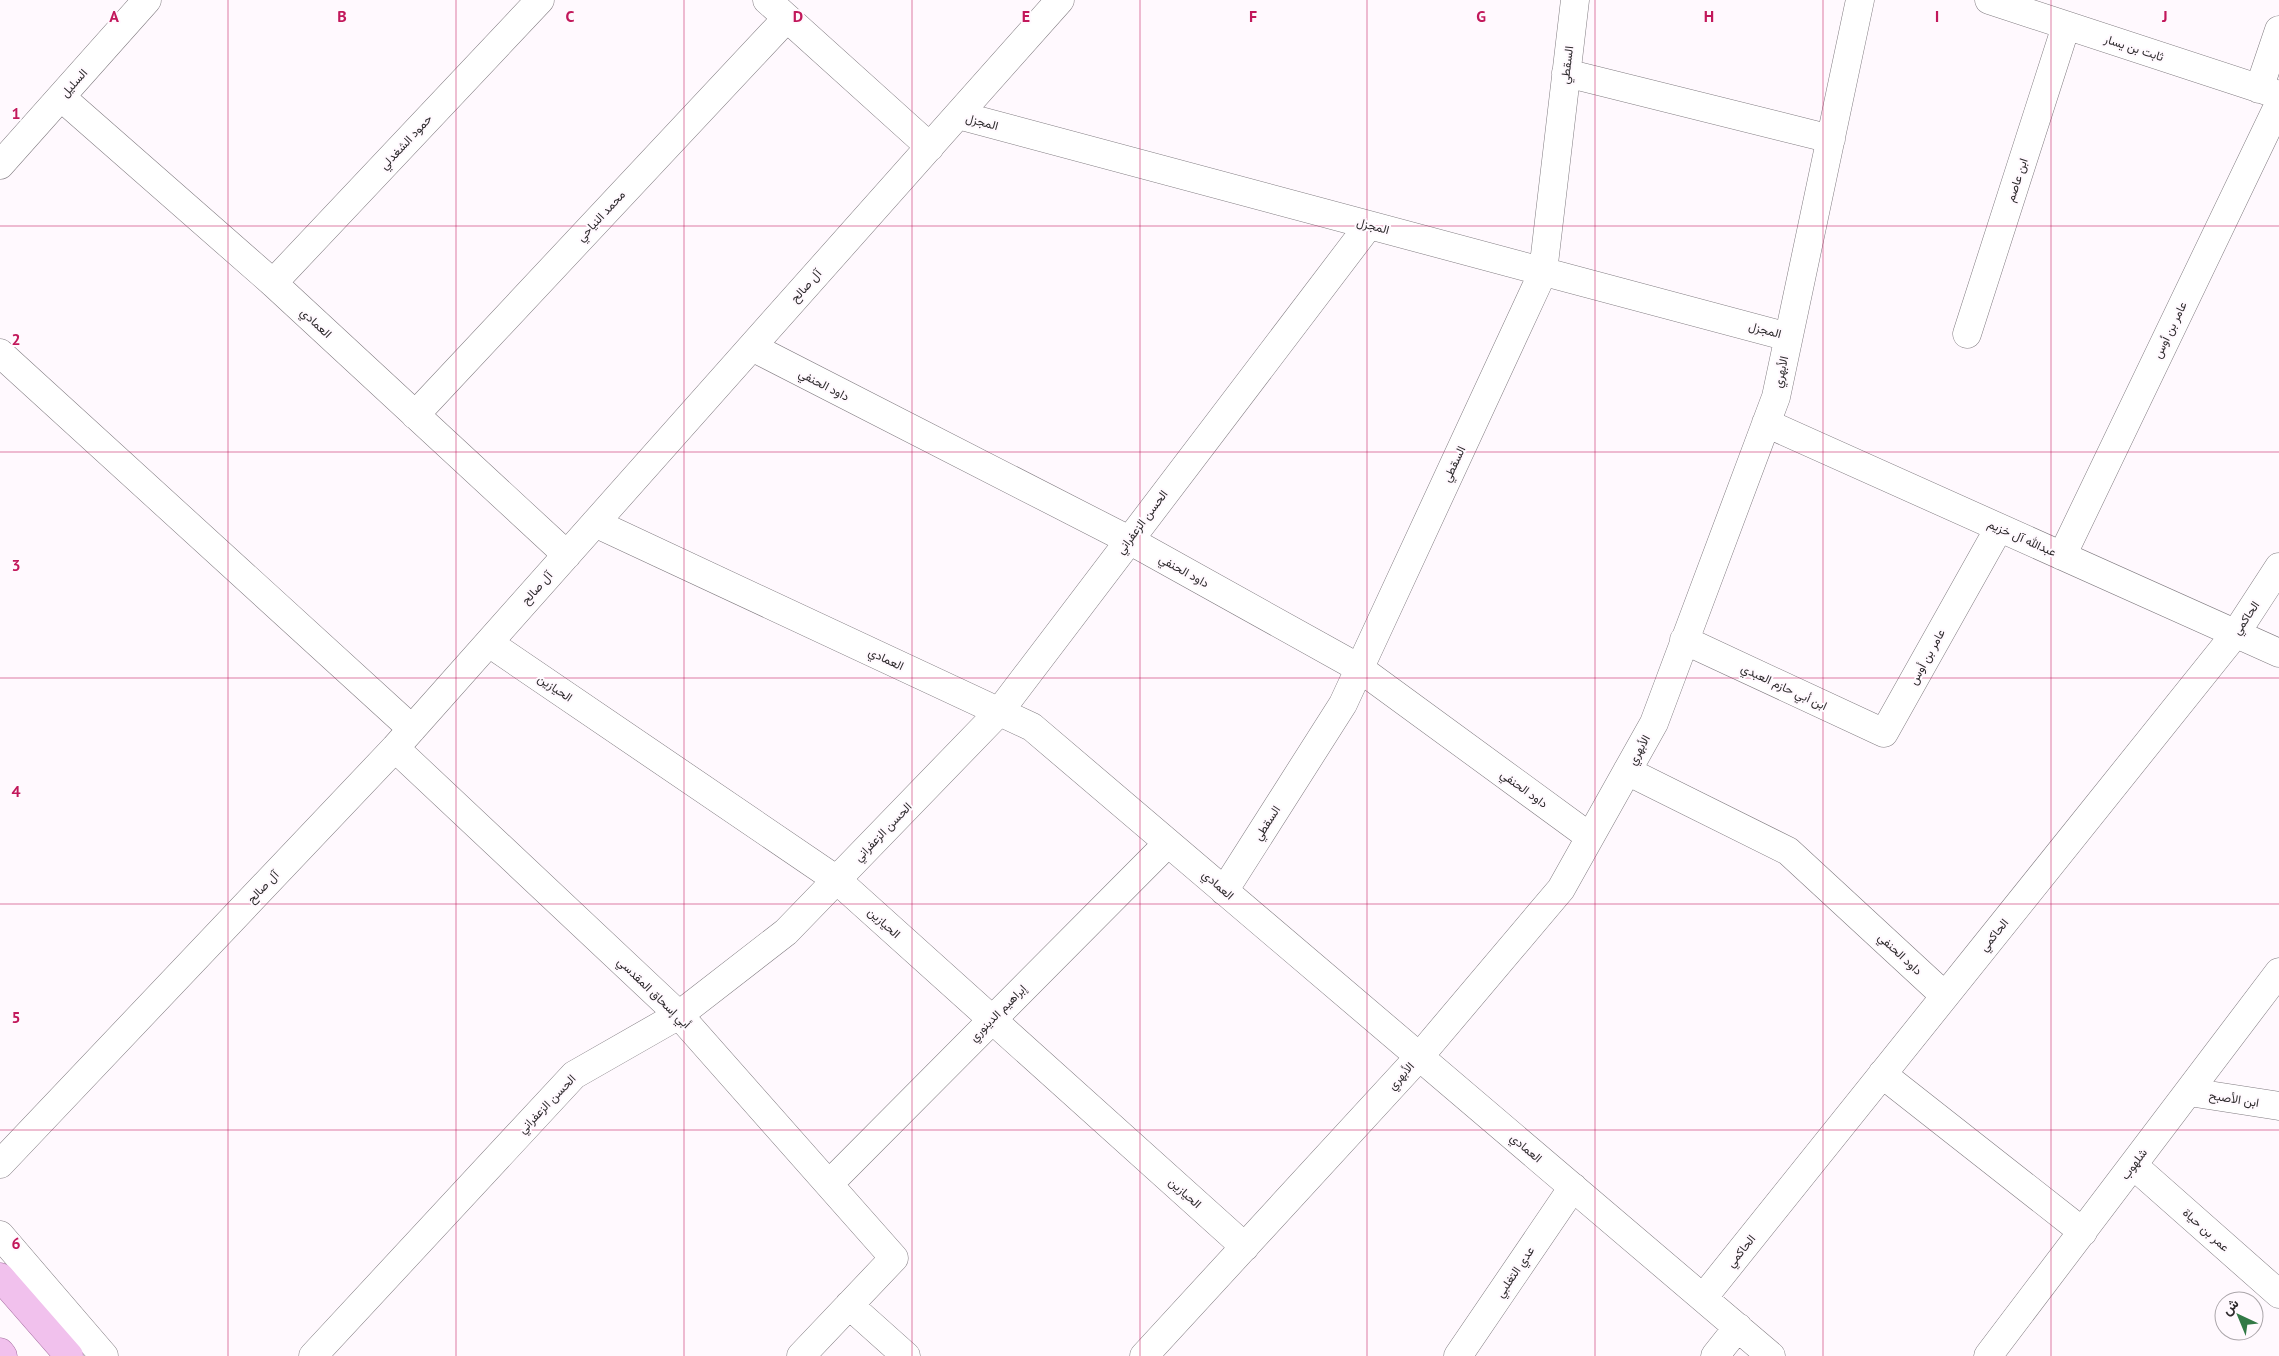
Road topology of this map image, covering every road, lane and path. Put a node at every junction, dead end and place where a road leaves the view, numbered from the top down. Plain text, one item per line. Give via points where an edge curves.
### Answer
1 (147, 0) edge
2 (540, 0) edge
3 (767, 0) edge
4 (1060, 0) edge
5 (1575, 0) edge
6 (1860, 0) edge
7 (1989, 0) edge
8 (787, 18) junction
9 (2066, 26) junction
10 (2279, 30) edge
11 (1566, 73) junction
12 (2272, 96) edge
13 (60, 97) junction
14 (958, 115) junction
15 (1831, 139) junction
16 (930, 147) junction
17 (0, 165) edge
18 (1369, 225) junction
19 (1543, 272) junction
20 (273, 283) junction
21 (1967, 334) dead end
22 (1788, 337) junction
23 (752, 347) junction
24 (0, 352) edge
25 (415, 415) junction
26 (1766, 423) junction
27 (595, 523) junction
28 (1999, 528) junction
29 (1129, 540) junction
30 (566, 555) junction
31 (2062, 556) junction
32 (2279, 567) edge
33 (2236, 634) junction
34 (1684, 640) junction
35 (489, 642) junction
36 (2279, 653) edge
37 (1359, 668) junction
38 (999, 712) junction
39 (1884, 733) joint
40 (404, 739) junction
41 (1627, 771) junction
42 (1590, 837) junction
43 (1168, 842) junction
44 (836, 880) junction
45 (1224, 891) junction
46 (2279, 972) edge
47 (1945, 996) junction
48 (679, 1015) junction
49 (992, 1020) junction
50 (1419, 1057) junction
51 (1882, 1074) junction
52 (2189, 1092) junction
53 (2279, 1106) edge
54 (0, 1164) edge
55 (2133, 1165) junction
56 (829, 1184) junction
57 (1572, 1187) junction
58 (2083, 1232) junction
59 (0, 1236) edge
60 (1245, 1247) junction
61 (0, 1277) edge
62 (2279, 1294) edge
63 (1703, 1298) junction
64 (849, 1305) junction
65 (1738, 1327) junction
66 (0, 1352) edge
67 (3, 1356) edge
68 (69, 1356) edge
69 (104, 1356) edge
70 (313, 1356) edge
71 (801, 1356) edge
72 (906, 1356) edge
73 (1144, 1356) edge
74 (1458, 1356) edge
75 (1715, 1356) edge
76 (1771, 1356) edge
77 (1988, 1356) edge

1 - 13 street, السليل
2 - 20 street, حمود الشغدلي
3 - 8 street
4 - 14 street, آل صالح
5 - 11 street, السقطي
6 - 15 street, الأبهري
7 - 9 street, ثابت بن يسار
8 - 16 street
8 - 25 street, محمد النياحي
9 - 12 street, ثابت بن يسار
9 - 21 street, ابن عاصم
10 - 12 street, عامر بن أوس
11 - 15 street
11 - 19 street, السقطي
12 - 31 street, عامر بن أوس
13 - 17 street, السليل
13 - 20 street, العمادي
14 - 16 street, آل صالح
14 - 18 street, المجزل
15 - 22 street, الأبهري
16 - 23 street, آل صالح
18 - 19 street, المجزل
18 - 29 street, الحسن الزعفراني
19 - 22 street, المجزل
19 - 37 street, السقطي
20 - 25 street, العمادي
22 - 26 street, الأبهري via 1776,397
23 - 27 street, آل صالح
23 - 29 street, داود الحنفي
24 - 40 street, أبي إسحاق المقدسي
25 - 30 street, العمادي
26 - 28 street, عبدالله آل خزيم
26 - 34 street, الأبهري
27 - 30 street, آل صالح
27 - 38 street, العمادي
28 - 31 street, عبدالله آل خزيم
28 - 39 street, عامر بن أوس
29 - 37 street, داود الحنفي
29 - 38 street, الحسن الزعفراني
30 - 35 street, آل صالح
31 - 33 street, عبدالله آل خزيم
32 - 33 street, الحاكمي
33 - 36 street, عبدالله آل خزيم
33 - 47 street, الحاكمي
34 - 39 street, ابن أبي حازم العبدي
34 - 41 street, الأبهري via 1654,723
35 - 40 street, آل صالح
35 - 44 street, الحيازين
37 - 42 street, داود الحنفي
37 - 45 street, السقطي via 1343,704
38 - 43 street, العمادي via 1032,727
38 - 44 street, الحسن الزعفراني
40 - 48 street, أبي إسحاق المقدسي
40 - 54 street, آل صالح
41 - 42 street, الأبهري
41 - 47 street, داود الحنفي via 1788,851
42 - 50 street, الأبهري via 1561,889
43 - 45 street, العمادي
43 - 49 street, إبراهيم الدينوري
44 - 48 street, الحسن الزعفراني via 786,932
44 - 49 street, الحيازين
45 - 50 street, العمادي
46 - 52 street, شلهوب
47 - 51 street, الحاكمي
48 - 56 street, أبي إسحاق المقدسي
48 - 70 street, الحسن الزعفراني via 574,1075
49 - 56 street, إبراهيم الدينوري
49 - 60 street, الحيازين
50 - 57 street, العمادي
50 - 60 street, الأبهري
51 - 58 street
51 - 63 street, الحاكمي
52 - 53 street, ابن الأصبح
52 - 55 street, شلهوب
55 - 58 street, شلهوب
55 - 62 street, عمر بن حياة
56 - 64 street, أبي إسحاق المقدسي via 894,1258
57 - 63 street, العمادي
57 - 74 street, عدي التغلبي
58 - 77 street, شلهوب
59 - 69 street
60 - 73 street, الأبهري
61 - 68 main road
63 - 65 street, العمادي
64 - 71 street
64 - 72 street
65 - 75 street
65 - 76 street, العمادي
66 - 67 main road

